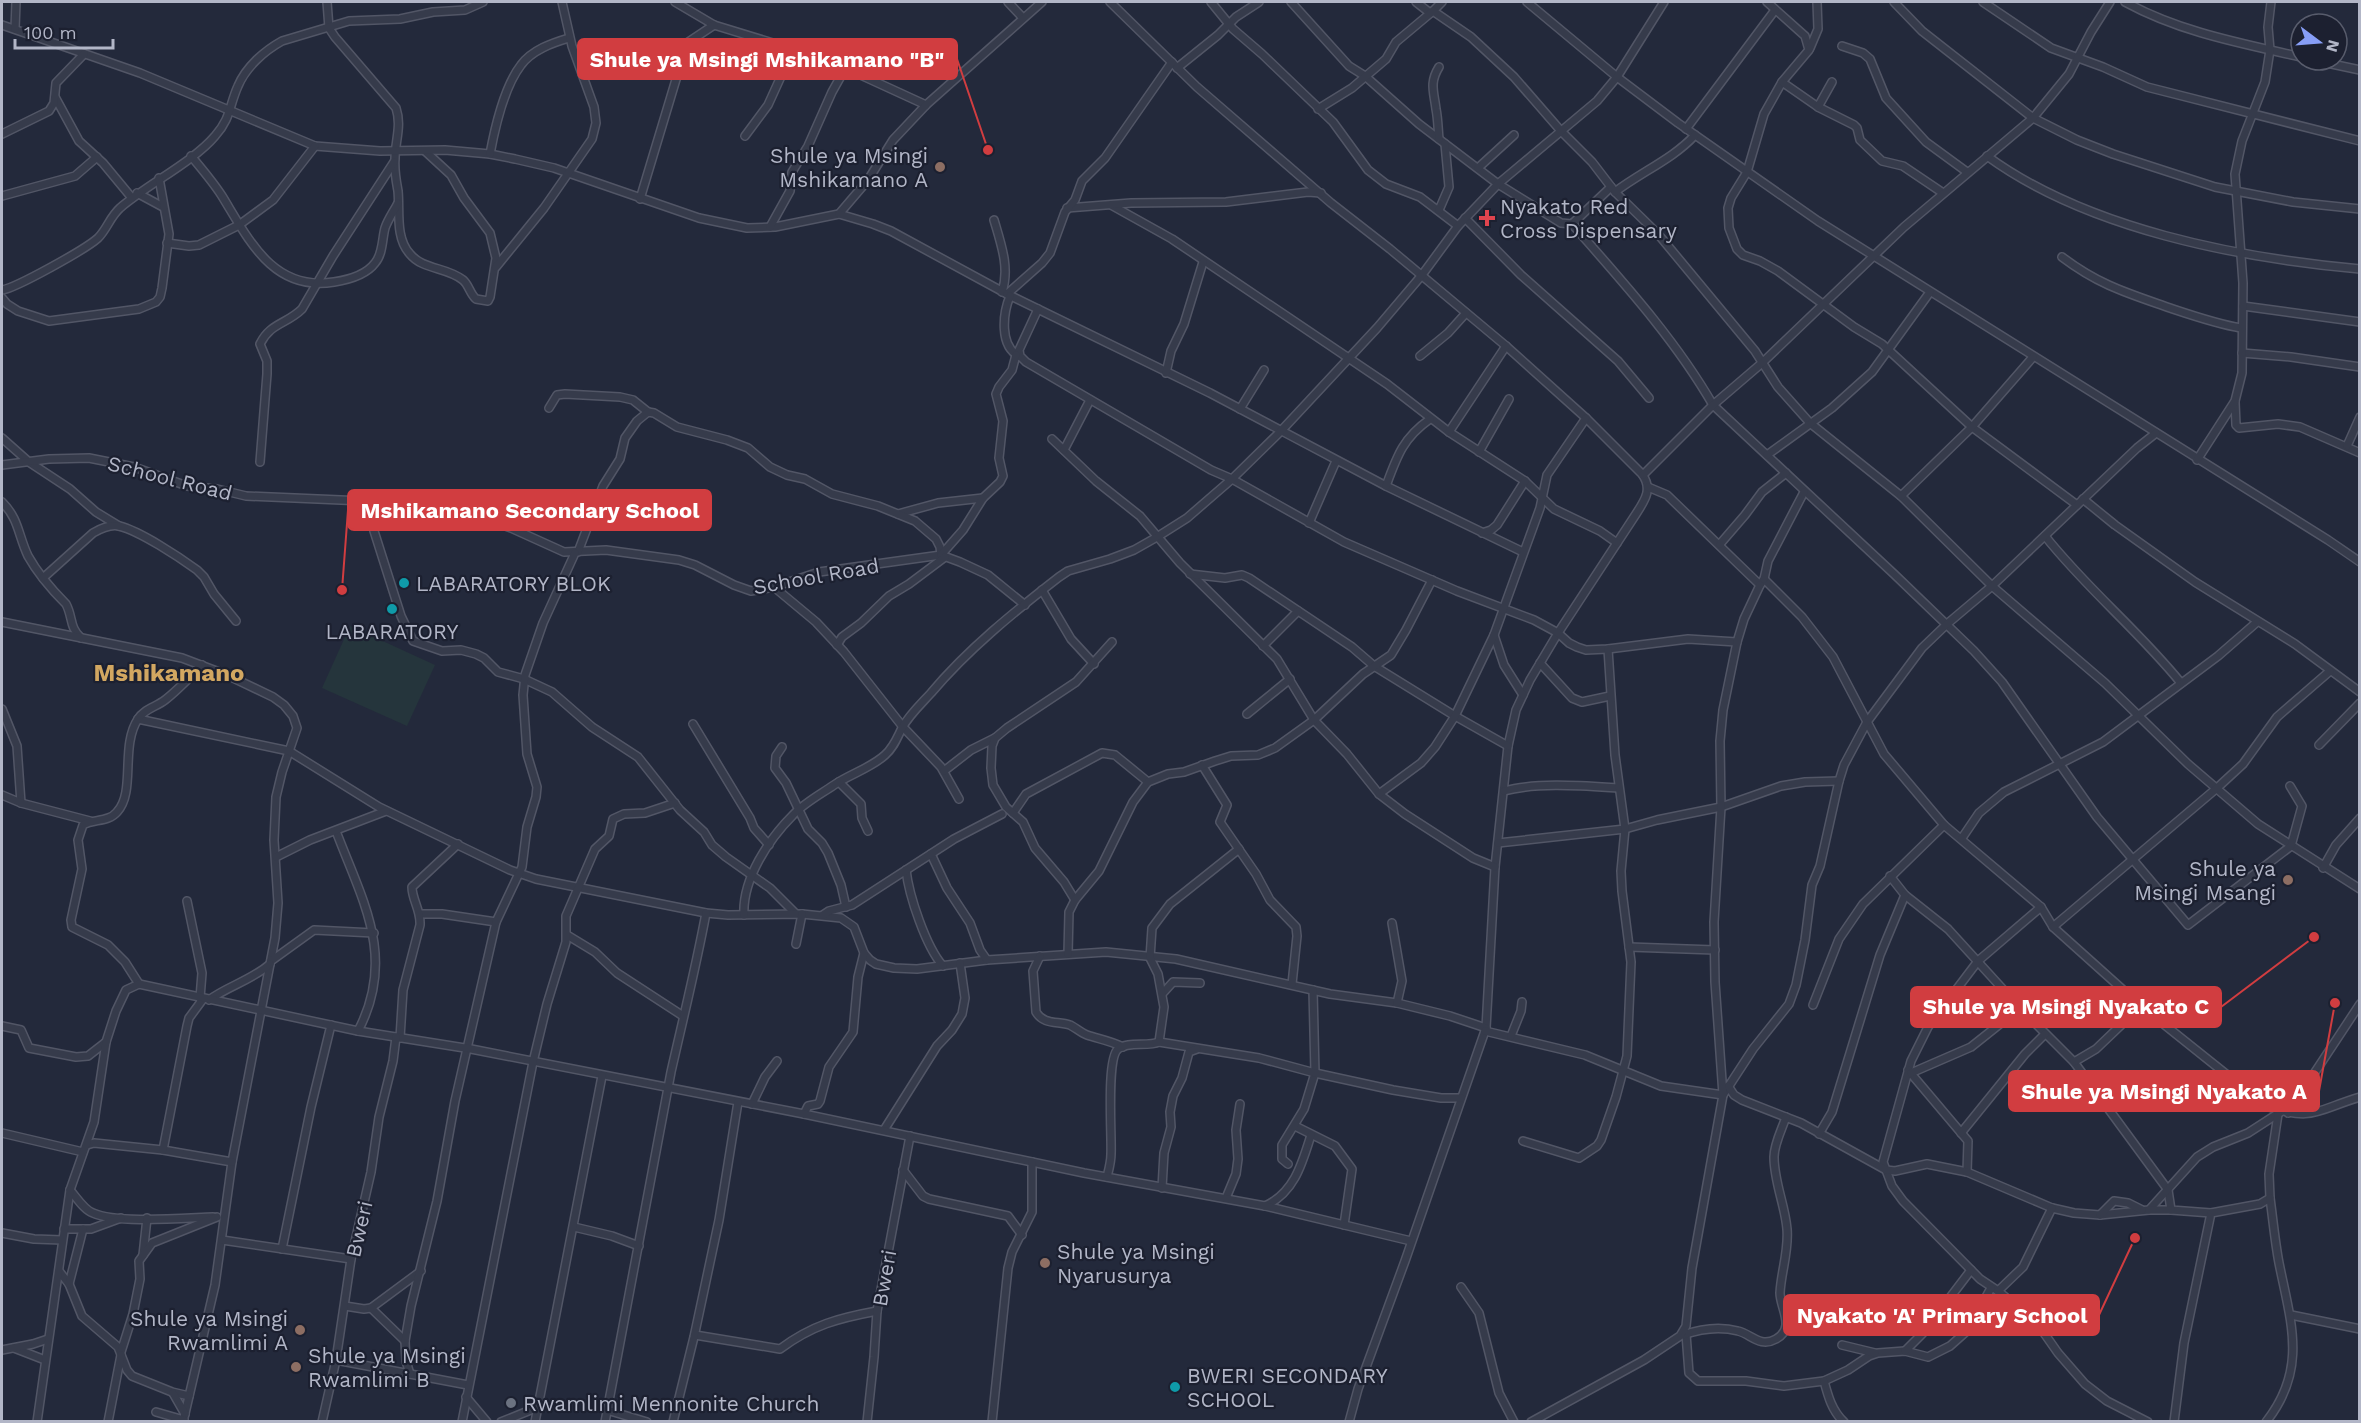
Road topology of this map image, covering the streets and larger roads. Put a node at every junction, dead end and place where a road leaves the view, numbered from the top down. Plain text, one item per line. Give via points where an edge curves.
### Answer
1 (16, 2) edge
2 (327, 2) edge
3 (483, 2) edge
4 (562, 2) edge
5 (675, 2) edge
6 (1008, 2) edge
7 (1042, 2) edge
8 (1110, 2) edge
9 (1211, 2) edge
10 (1258, 2) edge
11 (1291, 2) edge
12 (1416, 2) edge
13 (1442, 2) edge
14 (1527, 2) edge
15 (1664, 2) edge
16 (1767, 2) edge
17 (1817, 2) edge
18 (1894, 2) edge
19 (1983, 2) edge
20 (2110, 2) edge
21 (2125, 2) edge
22 (2271, 2) edge
23 (1775, 10) junction
24 (1431, 12) junction
25 (1023, 18) junction
26 (1228, 24) junction
27 (2, 25) edge
28 (714, 25) junction
29 (329, 28) junction
30 (15, 29) junction
31 (569, 38) junction
32 (1842, 46) dead end
33 (793, 50) junction
34 (1809, 50) junction
35 (2270, 50) junction
36 (84, 54) junction
37 (2289, 54) edge
38 (2078, 58) junction
39 (1174, 65) junction
40 (1440, 67) dead end
41 (846, 68) junction
42 (1365, 76) junction
43 (1617, 77) junction
44 (1782, 82) junction
45 (1832, 82) dead end
46 (55, 97) junction
47 (926, 105) junction
48 (1818, 107) junction
49 (1318, 109) junction
50 (231, 112) junction
51 (2253, 115) junction
52 (2033, 118) junction
53 (1686, 129) junction
54 (1561, 131) junction
55 (2, 134) edge
56 (1514, 135) dead end
57 (1695, 135) junction
58 (745, 136) dead end
59 (2360, 141) edge
60 (1442, 142) junction
61 (315, 146) junction
62 (425, 151) junction
63 (395, 152) junction
64 (490, 154) junction
65 (191, 156) junction
66 (1987, 156) junction
67 (98, 157) junction
68 (394, 162) junction
69 (1478, 168) junction
70 (1747, 172) junction
71 (1967, 172) junction
72 (569, 173) junction
73 (159, 178) junction
74 (1498, 184) junction
75 (1613, 189) junction
76 (2235, 192) junction
77 (1321, 193) junction
78 (1943, 193) junction
79 (2, 196) edge
80 (134, 196) junction
81 (640, 199) junction
82 (398, 203) junction
83 (1111, 205) junction
84 (163, 207) junction
85 (1067, 208) junction
86 (2360, 209) edge
87 (1439, 210) junction
88 (839, 214) junction
89 (1466, 218) junction
90 (994, 220) dead end
91 (1572, 224) junction
92 (239, 225) junction
93 (1458, 226) junction
94 (770, 227) junction
95 (167, 243) junction
96 (2242, 253) junction
97 (1872, 256) junction
98 (2062, 257) dead end
99 (1203, 262) junction
100 (495, 268) junction
101 (2360, 269) edge
102 (1422, 275) junction
103 (316, 285) junction
104 (2, 290) edge
105 (1930, 292) junction
106 (1006, 294) junction
107 (2, 298) edge
108 (1823, 303) junction
109 (2243, 306) junction
110 (1038, 309) junction
111 (1466, 313) junction
112 (2360, 322) edge
113 (2241, 328) junction
114 (1506, 346) junction
115 (1890, 350) junction
116 (2242, 353) junction
117 (1018, 355) junction
118 (1420, 356) dead end
119 (2033, 357) junction
120 (1347, 358) junction
121 (1762, 363) junction
122 (2360, 367) edge
123 (1264, 370) dead end
124 (1166, 373) junction
125 (1649, 398) dead end
126 (1509, 399) dead end
127 (1090, 400) junction
128 (2235, 401) junction
129 (1713, 405) junction
130 (549, 408) dead end
131 (1240, 409) junction
132 (648, 412) junction
133 (2360, 417) edge
134 (1430, 418) junction
135 (1586, 418) junction
136 (1810, 423) junction
137 (1972, 427) junction
138 (1280, 432) junction
139 (1449, 432) junction
140 (2156, 433) junction
141 (2, 438) edge
142 (1052, 439) dead end
143 (2347, 446) junction
144 (1064, 450) junction
145 (1479, 452) junction
146 (2360, 453) edge
147 (1767, 455) junction
148 (2197, 460) junction
149 (1336, 461) junction
150 (29, 462) junction
151 (260, 462) dead end
152 (2, 465) edge
153 (1786, 473) junction
154 (1643, 475) junction
155 (1232, 479) junction
156 (1525, 481) junction
157 (1386, 486) junction
158 (1648, 487) junction
159 (1804, 492) junction
160 (1901, 496) junction
161 (983, 498) junction
162 (1542, 499) junction
163 (2084, 499) junction
164 (2, 502) edge
165 (2077, 505) junction
166 (898, 514) junction
167 (1309, 523) junction
168 (120, 526) junction
169 (374, 531) dead end
170 (1482, 533) junction
171 (2045, 536) junction
172 (1157, 537) junction
173 (1617, 543) junction
174 (1720, 544) junction
175 (1523, 552) junction
176 (577, 553) junction
177 (943, 556) junction
178 (2360, 562) edge
179 (1190, 574) junction
180 (43, 578) junction
181 (1432, 580) junction
182 (1762, 582) junction
183 (1992, 586) junction
184 (774, 587) junction
185 (1042, 590) junction
186 (1024, 604) junction
187 (1504, 607) junction
188 (1298, 611) junction
189 (236, 621) dead end
190 (2, 622) edge
191 (2257, 622) junction
192 (1947, 624) junction
193 (1558, 633) junction
194 (1494, 635) junction
195 (81, 638) junction
196 (1112, 642) dead end
197 (1737, 642) junction
198 (837, 645) junction
199 (1263, 646) junction
200 (1608, 649) junction
201 (1540, 663) junction
202 (1094, 664) junction
203 (202, 665) junction
204 (1374, 666) junction
205 (2330, 670) junction
206 (524, 679) junction
207 (1290, 679) junction
208 (2181, 683) junction
209 (2360, 692) edge
210 (1522, 695) junction
211 (1610, 696) junction
212 (2360, 703) edge
213 (2, 709) edge
214 (1247, 714) dead end
215 (2139, 714) junction
216 (1455, 716) junction
217 (138, 719) junction
218 (1314, 720) junction
219 (1867, 722) junction
220 (693, 724) dead end
221 (903, 728) junction
222 (995, 738) junction
223 (2319, 745) dead end
224 (1508, 746) junction
225 (782, 747) dead end
226 (289, 751) junction
227 (1202, 765) junction
228 (2059, 766) junction
229 (944, 771) junction
230 (1839, 781) junction
231 (839, 782) junction
232 (1148, 782) junction
233 (2290, 786) dead end
234 (1618, 788) junction
235 (2217, 788) junction
236 (1504, 791) junction
237 (2, 795) edge
238 (1379, 795) junction
239 (959, 799) dead end
240 (21, 803) junction
241 (675, 804) junction
242 (1721, 807) junction
243 (798, 810) junction
244 (386, 811) junction
245 (1013, 813) junction
246 (1002, 814) dead end
247 (2360, 818) edge
248 (90, 821) junction
249 (1944, 825) junction
250 (1625, 829) junction
251 (336, 831) junction
252 (868, 831) dead end
253 (1962, 838) junction
254 (1498, 843) junction
255 (458, 844) junction
256 (769, 846) junction
257 (2291, 846) junction
258 (1239, 849) junction
259 (931, 854) junction
260 (276, 857) junction
261 (2133, 860) junction
262 (1495, 867) junction
263 (2324, 868) junction
264 (906, 870) junction
265 (519, 874) junction
266 (752, 876) junction
267 (1890, 876) junction
268 (578, 888) junction
269 (2360, 890) edge
270 (1905, 895) junction
271 (1075, 900) junction
272 (187, 901) dead end
273 (846, 907) junction
274 (2041, 907) junction
275 (706, 913) junction
276 (420, 914) junction
277 (798, 914) junction
278 (744, 915) junction
279 (823, 915) junction
280 (496, 922) junction
281 (1392, 923) dead end
282 (2054, 927) junction
283 (374, 933) junction
284 (567, 935) junction
285 (796, 944) dead end
286 (1629, 947) junction
287 (1715, 950) junction
288 (864, 954) junction
289 (1068, 954) junction
290 (1040, 956) junction
291 (1150, 958) junction
292 (987, 960) junction
293 (1978, 961) junction
294 (271, 962) junction
295 (960, 963) junction
296 (943, 966) junction
297 (1200, 983) dead end
298 (138, 984) junction
299 (1292, 984) junction
300 (1313, 990) junction
301 (1163, 993) junction
302 (204, 999) junction
303 (1522, 1002) dead end
304 (1397, 1003) junction
305 (2360, 1004) edge
306 (1813, 1005) dead end
307 (2141, 1006) junction
308 (2020, 1008) junction
309 (261, 1011) junction
310 (683, 1016) junction
311 (331, 1025) junction
312 (2, 1026) edge
313 (1485, 1029) junction
314 (358, 1031) junction
315 (2045, 1034) junction
316 (1511, 1036) junction
317 (398, 1038) junction
318 (106, 1042) junction
319 (1159, 1042) junction
320 (1124, 1047) junction
321 (468, 1048) junction
322 (1197, 1049) junction
323 (777, 1061) dead end
324 (533, 1062) junction
325 (2074, 1062) junction
326 (1624, 1070) junction
327 (1909, 1071) junction
328 (1315, 1073) junction
329 (602, 1076) junction
330 (1728, 1086) junction
331 (668, 1089) junction
332 (1723, 1095) junction
333 (2360, 1097) edge
334 (1461, 1098) junction
335 (738, 1102) junction
336 (752, 1104) junction
337 (1240, 1104) dead end
338 (2282, 1113) junction
339 (804, 1114) junction
340 (1786, 1117) junction
341 (1295, 1126) junction
342 (884, 1130) junction
343 (2, 1133) edge
344 (1961, 1133) junction
345 (1819, 1134) junction
346 (1311, 1135) junction
347 (910, 1136) junction
348 (1522, 1141) dead end
349 (87, 1145) junction
350 (163, 1150) junction
351 (83, 1152) junction
352 (232, 1162) junction
353 (1032, 1162) junction
354 (1288, 1164) dead end
355 (903, 1170) junction
356 (1886, 1170) junction
357 (1967, 1172) junction
358 (1107, 1177) junction
359 (1162, 1188) junction
360 (2168, 1190) junction
361 (70, 1191) junction
362 (1226, 1198) junction
363 (2270, 1198) junction
364 (1264, 1206) junction
365 (2052, 1208) junction
366 (2145, 1210) junction
367 (2171, 1210) junction
368 (2211, 1213) junction
369 (2100, 1215) junction
370 (221, 1217) junction
371 (121, 1218) junction
372 (147, 1218) junction
373 (1344, 1225) junction
374 (574, 1227) junction
375 (63, 1229) junction
376 (83, 1229) junction
377 (2, 1233) edge
378 (1022, 1235) junction
379 (62, 1240) junction
380 (222, 1240) junction
381 (1411, 1241) junction
382 (639, 1246) junction
383 (282, 1249) junction
384 (142, 1257) junction
385 (351, 1259) junction
386 (1971, 1270) junction
387 (59, 1271) junction
388 (421, 1271) junction
389 (69, 1284) junction
390 (1461, 1287) dead end
391 (1994, 1289) junction
392 (345, 1305) junction
393 (371, 1308) junction
394 (877, 1311) junction
395 (2291, 1315) junction
396 (2360, 1329) edge
397 (695, 1335) junction
398 (1683, 1335) junction
399 (48, 1339) junction
400 (405, 1341) junction
401 (1842, 1346) dead end
402 (14, 1348) junction
403 (2, 1350) edge
404 (1905, 1350) junction
405 (121, 1352) junction
406 (1878, 1353) junction
407 (45, 1359) junction
408 (336, 1360) junction
409 (406, 1361) junction
410 (398, 1371) junction
411 (410, 1374) junction
412 (1824, 1381) junction
413 (468, 1385) junction
414 (172, 1392) junction
415 (189, 1396) junction
416 (466, 1397) junction
417 (538, 1407) junction
418 (608, 1410) junction
419 (156, 1412) dead end
420 (184, 1418) edge
421 (37, 1422) edge
422 (108, 1422) edge
423 (322, 1422) edge
424 (462, 1422) edge
425 (487, 1422) edge
426 (501, 1422) edge
427 (535, 1422) edge
428 (605, 1422) edge
429 (647, 1422) edge
430 (673, 1422) edge
431 (867, 1422) edge
432 (992, 1422) edge
433 (1349, 1422) edge
434 (1514, 1422) edge
435 (1531, 1422) edge
436 (1844, 1422) edge
437 (2148, 1422) edge
438 (2174, 1422) edge
439 (2266, 1422) edge

1 - 30 street
2 - 29 street
3 - 29 street via 465,10 349,21
4 - 31 street
5 - 28 street
6 - 25 street
7 - 25 street
8 - 39 street
9 - 26 street
10 - 26 street
11 - 42 street via 1349,66
12 - 24 street
13 - 24 street
14 - 43 street
15 - 43 street
16 - 23 street
17 - 34 street via 1818,29
18 - 52 street via 1937,43
19 - 38 street via 2043,44
20 - 38 street
21 - 35 street via 2194,32
22 - 35 street
23 - 34 street via 1805,36
23 - 53 street
24 - 42 street
24 - 54 street via 1494,57
25 - 47 street
26 - 39 street
26 - 49 street
27 - 30 street
28 - 33 street
28 - 81 street via 687,43
29 - 50 street via 272,46 258,58 243,77
29 - 63 street via 396,108 399,130
30 - 36 street
31 - 64 street via 546,45 522,64 497,121
31 - 72 street via 596,123 592,139
32 - 71 street via 1870,59 1886,98 1926,142
33 - 41 street
33 - 58 street via 768,105
34 - 44 street
35 - 37 street
35 - 51 street via 2265,82
36 - 46 street via 56,82
36 - 50 street
38 - 51 street via 2164,92
38 - 52 street
39 - 77 street
39 - 85 street via 1105,159 1082,181
40 - 60 street via 1431,87
41 - 47 street
41 - 94 street via 792,172 790,191
42 - 49 street
42 - 60 street
43 - 53 street
43 - 54 street via 1589,109
44 - 48 street
44 - 70 street via 1764,114
45 - 48 street
46 - 55 street via 49,111
46 - 67 street via 73,132
47 - 88 street via 893,140 868,180
48 - 78 street via 1854,125 1860,140 1882,161 1903,166
49 - 87 street via 1333,122 1374,176
50 - 61 street
50 - 65 street via 216,134
51 - 59 street
51 - 76 street via 2238,156
52 - 66 street
52 - 76 street via 2113,154
53 - 57 street
54 - 74 street
54 - 75 street
56 - 69 street
57 - 70 street
57 - 75 street via 1676,153
60 - 69 street
60 - 87 street via 1449,187
61 - 63 street
61 - 92 street via 273,200
62 - 63 street
62 - 64 street
62 - 100 street via 451,175 490,233
63 - 68 street
64 - 72 street
65 - 73 street
65 - 92 street
66 - 71 street
66 - 96 street via 2030,184 2107,217
67 - 79 street via 75,176
67 - 80 street
68 - 82 street
68 - 103 street
69 - 74 street
70 - 97 street
70 - 108 street via 1728,208 1729,228 1737,249 1778,271
71 - 78 street
72 - 81 street
72 - 100 street
73 - 80 street
73 - 84 street
74 - 89 street
74 - 91 street via 1561,223
75 - 91 street
75 - 121 street via 1671,249
76 - 86 street
76 - 96 street
77 - 83 street via 1226,202
77 - 102 street
78 - 97 street
80 - 84 street
80 - 104 street via 88,245
81 - 94 street via 719,223
82 - 100 street via 402,240 418,263 465,281 476,299 485,302 490,297
82 - 103 street via 387,223 375,264 356,276
83 - 85 street
83 - 99 street via 1172,239
84 - 95 street via 169,228
85 - 106 street via 1050,253
87 - 93 street
88 - 94 street
88 - 106 street via 891,231
89 - 93 street
89 - 125 street via 1521,275 1618,361
90 - 106 street via 1005,266
91 - 129 street via 1672,343
92 - 95 street via 199,245
92 - 103 street via 272,267 288,277
93 - 102 street
95 - 107 street via 160,297 150,306 49,321 18,311
96 - 101 street
96 - 109 street
97 - 105 street
97 - 108 street
98 - 113 street via 2116,290 2214,323
99 - 120 street
99 - 124 street
102 - 111 street
102 - 120 street
103 - 151 street via 302,309 266,332 260,344 267,361
105 - 115 street
105 - 119 street
106 - 110 street
106 - 117 street via 1004,326 1010,347
108 - 115 street
108 - 121 street
109 - 112 street
109 - 113 street
110 - 117 street
110 - 124 street
111 - 114 street
111 - 118 street
113 - 116 street
114 - 135 street
114 - 139 street
115 - 136 street via 1853,390
115 - 137 street
116 - 122 street
116 - 128 street
117 - 127 street
117 - 161 street via 996,394 1003,421 999,458 1004,472 1000,483
119 - 137 street
119 - 140 street
120 - 134 street
120 - 138 street
121 - 129 street
121 - 136 street
123 - 131 street
124 - 131 street
126 - 145 street
127 - 144 street
127 - 155 street
128 - 143 street via 2239,428 2290,425
128 - 148 street
129 - 147 street
129 - 154 street
130 - 132 street via 557,395 565,394 620,397 633,400
131 - 138 street
132 - 166 street via 677,427 748,448 770,467 832,494
132 - 176 street via 625,438 620,459 603,486
133 - 143 street
134 - 139 street
134 - 157 street via 1401,446
135 - 154 street
135 - 162 street via 1547,476
136 - 147 street
136 - 160 street
137 - 160 street
137 - 165 street
138 - 149 street
138 - 155 street
139 - 145 street
140 - 148 street
140 - 163 street
141 - 150 street
142 - 144 street
143 - 146 street
144 - 172 street via 1096,481 1131,506
145 - 156 street
147 - 153 street
148 - 178 street
149 - 157 street
149 - 167 street
150 - 152 street, School Road
150 - 168 street
150 - 176 street, School Road via 89,458 134,467 187,486 246,496 364,501 472,514 564,552
153 - 159 street
153 - 174 street via 1762,492
154 - 158 street
155 - 167 street
155 - 172 street via 1187,518
156 - 162 street
156 - 170 street via 1497,525
157 - 170 street
158 - 173 street via 1646,498
158 - 174 street via 1667,495
159 - 182 street via 1768,561
159 - 192 street
160 - 183 street
161 - 166 street via 944,502
161 - 177 street
162 - 173 street
162 - 175 street
163 - 165 street
163 - 191 street via 2158,556
164 - 180 street via 15,519 28,555
165 - 171 street
166 - 177 street via 927,530
167 - 181 street
168 - 180 street via 93,533
168 - 189 street via 141,534 197,570
169 - 206 street via 412,641 442,651 476,654 498,672
170 - 175 street
171 - 183 street
171 - 208 street
172 - 179 street
172 - 185 street via 1110,560 1068,571
173 - 193 street
174 - 182 street
175 - 187 street
176 - 184 street, School Road via 606,550 679,560 743,589
176 - 206 street via 543,623
177 - 184 street, School Road via 819,572
177 - 186 street via 988,575
177 - 198 street via 889,596
179 - 188 street via 1245,576
179 - 199 street
180 - 195 street via 66,604 72,628
181 - 187 street
181 - 204 street via 1398,645
182 - 197 street
182 - 219 street via 1802,617 1833,657
183 - 192 street
183 - 215 street
184 - 198 street
185 - 186 street
185 - 202 street via 1071,639
186 - 221 street via 954,667
187 - 193 street
187 - 194 street
188 - 199 street
188 - 204 street
190 - 195 street
191 - 205 street
191 - 208 street
192 - 219 street via 1922,648
192 - 228 street via 2002,682
193 - 200 street via 1586,650
193 - 201 street
194 - 210 street via 1504,665
194 - 216 street
195 - 203 street
196 - 202 street
197 - 200 street via 1688,639
197 - 242 street via 1720,741
198 - 221 street
199 - 207 street
200 - 211 street
201 - 210 street
201 - 211 street via 1572,698 1582,702
202 - 222 street via 1076,682
203 - 217 street
203 - 226 street via 244,682 284,705 297,728
204 - 216 street
204 - 218 street
205 - 209 street
205 - 235 street via 2277,717 2242,764
206 - 241 street via 552,692 592,727 638,757
206 - 265 street via 527,754 537,794
207 - 214 street
207 - 218 street
208 - 215 street
210 - 224 street
211 - 234 street
212 - 223 street
213 - 240 street via 17,746
215 - 228 street via 2103,742
215 - 235 street
216 - 224 street
216 - 238 street via 1421,763
217 - 226 street
217 - 248 street via 129,739 128,778 119,810 104,819
218 - 227 street via 1267,753 1231,756
218 - 238 street
219 - 230 street
219 - 249 street via 1884,754
220 - 256 street via 754,828
221 - 229 street
221 - 231 street via 885,755
222 - 229 street
222 - 245 street via 992,783
224 - 236 street
225 - 243 street via 774,767
226 - 244 street
226 - 260 street via 276,797
227 - 232 street
227 - 258 street via 1226,802 1220,822
228 - 253 street via 2004,792 1979,813
228 - 261 street
229 - 239 street
230 - 242 street via 1781,786
230 - 330 street via 1812,885 1796,985 1788,1004
231 - 243 street
231 - 252 street via 861,804
232 - 245 street via 1115,755 1102,753 1026,794
232 - 271 street via 1133,802 1099,871
233 - 257 street via 2302,806
234 - 236 street via 1543,786
234 - 250 street
235 - 257 street via 2258,824
235 - 261 street
236 - 254 street
237 - 240 street
238 - 262 street via 1473,858
240 - 248 street
241 - 266 street via 726,857
241 - 268 street via 613,819 609,836 595,849
242 - 250 street
242 - 287 street
243 - 256 street
243 - 273 street via 828,853
244 - 251 street
244 - 255 street
245 - 271 street
246 - 259 street
247 - 263 street via 2336,845
248 - 298 street via 79,834 81,869 70,920 72,927 108,945 125,962
249 - 253 street
249 - 267 street
250 - 254 street
250 - 286 street via 1621,871
251 - 260 street
251 - 283 street
253 - 274 street
254 - 262 street
255 - 265 street
255 - 276 street via 414,884 412,893
256 - 266 street
257 - 261 street via 2188,925
257 - 263 street
258 - 291 street via 1157,919 1151,934
258 - 299 street via 1270,900 1296,927
259 - 264 street
259 - 292 street
260 - 294 street via 278,903
261 - 282 street
262 - 313 street
263 - 269 street
264 - 273 street
264 - 296 street via 923,928
265 - 268 street
265 - 280 street
266 - 277 street
266 - 278 street via 744,900
267 - 270 street
267 - 306 street via 1863,904 1839,939
268 - 275 street
268 - 284 street via 566,916
270 - 293 street via 1948,929
270 - 345 street via 1880,955 1832,1112
271 - 289 street via 1067,921
272 - 302 street
273 - 279 street
274 - 282 street
274 - 293 street
275 - 278 street
275 - 310 street
276 - 280 street
276 - 317 street, Bweri via 403,990
277 - 278 street
277 - 279 street
277 - 285 street
279 - 288 street via 850,923
280 - 321 street
281 - 304 street via 1402,981
282 - 307 street
283 - 294 street via 314,930
283 - 314 street via 370,999
284 - 310 street
284 - 324 street
286 - 287 street
286 - 326 street via 1631,973
287 - 332 street
288 - 296 street via 876,964 894,968
288 - 339 street via 853,1032 830,1067 820,1101 808,1106
289 - 290 street
289 - 291 street via 1106,952
290 - 292 street
290 - 320 street via 1033,971 1039,1016
291 - 299 street via 1176,959
291 - 301 street
292 - 295 street
293 - 308 street
293 - 327 street via 1928,1027 1915,1049
294 - 302 street via 257,974
294 - 309 street
295 - 296 street
295 - 342 street via 965,998 962,1014
297 - 301 street via 1176,982
298 - 302 street
298 - 318 street via 130,986 122,996
299 - 300 street
300 - 304 street
300 - 328 street
301 - 319 street
302 - 309 street
302 - 350 street via 189,1018
303 - 316 street
304 - 313 street
305 - 338 street
307 - 325 street via 2096,1049
307 - 338 street via 2257,1101
308 - 315 street
308 - 327 street via 1971,1047
309 - 311 street
309 - 352 street
310 - 331 street
311 - 314 street
311 - 383 street
312 - 318 street via 21,1030 29,1048 76,1057 88,1056
313 - 316 street
313 - 334 street
314 - 317 street
315 - 325 street
315 - 344 street
316 - 326 street via 1585,1055
317 - 321 street
317 - 385 street, Bweri
318 - 349 street
319 - 320 street
319 - 322 street
320 - 358 street via 1116,1053 1110,1074 1111,1154
321 - 324 street
321 - 388 street
322 - 328 street via 1259,1058
322 - 359 street via 1189,1052 1173,1096
323 - 336 street
324 - 329 street
324 - 413 street
325 - 360 street
326 - 332 street via 1661,1086
326 - 348 street via 1601,1140 1585,1156 1579,1158
327 - 344 street
327 - 356 street via 1883,1158
328 - 334 street
328 - 341 street
329 - 331 street
329 - 374 street
330 - 332 street
330 - 340 street via 1742,1100
331 - 335 street
331 - 382 street
332 - 398 street
333 - 338 street via 2318,1113
334 - 381 street
335 - 336 street
335 - 397 street via 723,1202
336 - 339 street
337 - 362 street via 1236,1174
338 - 360 street via 2197,1157
338 - 363 street via 2269,1173
339 - 342 street
340 - 345 street
340 - 398 street via 1774,1155 1787,1230 1780,1297 1787,1318 1785,1328 1777,1339 1766,1342 1735,1330 1710,1329
341 - 346 street
341 - 354 street via 1281,1149 1282,1159
342 - 347 street
343 - 351 street
344 - 357 street via 1969,1146
345 - 356 street
346 - 364 street via 1296,1179
346 - 373 street via 1335,1146 1352,1169
347 - 353 street
347 - 355 street, Bweri
349 - 350 street
349 - 351 street
350 - 352 street
351 - 361 street
352 - 370 street
353 - 358 street
353 - 378 street via 1032,1212
355 - 378 street via 923,1196 1008,1216
355 - 394 street, Bweri
356 - 357 street via 1927,1164
356 - 386 street via 1903,1201
357 - 365 street
358 - 359 street
359 - 362 street
360 - 366 street
360 - 367 street
361 - 371 street via 94,1214
361 - 375 street
362 - 364 street
363 - 368 street via 2260,1204
363 - 395 street
364 - 373 street
365 - 369 street
365 - 391 street via 2023,1267
366 - 367 street
366 - 369 street
366 - 369 street via 2114,1200
367 - 368 street
368 - 438 street via 2184,1342
370 - 372 street
370 - 380 street
370 - 384 street via 152,1243
371 - 372 street
371 - 376 street
372 - 384 street
373 - 381 street
374 - 382 street
374 - 417 street
375 - 376 street
375 - 379 street
376 - 389 street
377 - 379 street
378 - 432 street via 1008,1268
379 - 387 street
380 - 383 street
380 - 415 street
381 - 433 street
382 - 418 street
383 - 385 street
384 - 405 street via 134,1314
385 - 392 street, Bweri
386 - 391 street
386 - 404 street via 1923,1333
387 - 389 street
387 - 399 street
388 - 393 street
388 - 400 street
389 - 405 street via 82,1316
390 - 434 street via 1479,1313 1495,1381
391 - 404 street via 1968,1330 1950,1346 1928,1357
391 - 437 street via 2037,1323 2085,1384 2107,1401
392 - 393 street
392 - 408 street, Bweri
393 - 400 street
394 - 397 street via 816,1326 780,1349
394 - 431 street, Bweri
395 - 396 street
395 - 439 street via 2291,1375 2281,1401
397 - 430 street
398 - 412 street via 1689,1373 1698,1382 1746,1381 1776,1387
398 - 435 street
399 - 402 street
399 - 407 street
400 - 409 street
401 - 406 street
402 - 403 street
402 - 407 street
404 - 406 street
405 - 414 street via 132,1376
405 - 422 street
406 - 412 street
407 - 421 street
408 - 410 street
408 - 423 street, Bweri
409 - 410 street
409 - 411 street
410 - 411 street
411 - 413 street
412 - 436 street via 1836,1414
413 - 416 street
414 - 415 street
414 - 420 street
415 - 420 street
416 - 424 street
416 - 425 street
417 - 426 street
417 - 427 street
418 - 428 street
418 - 429 street
419 - 420 street

